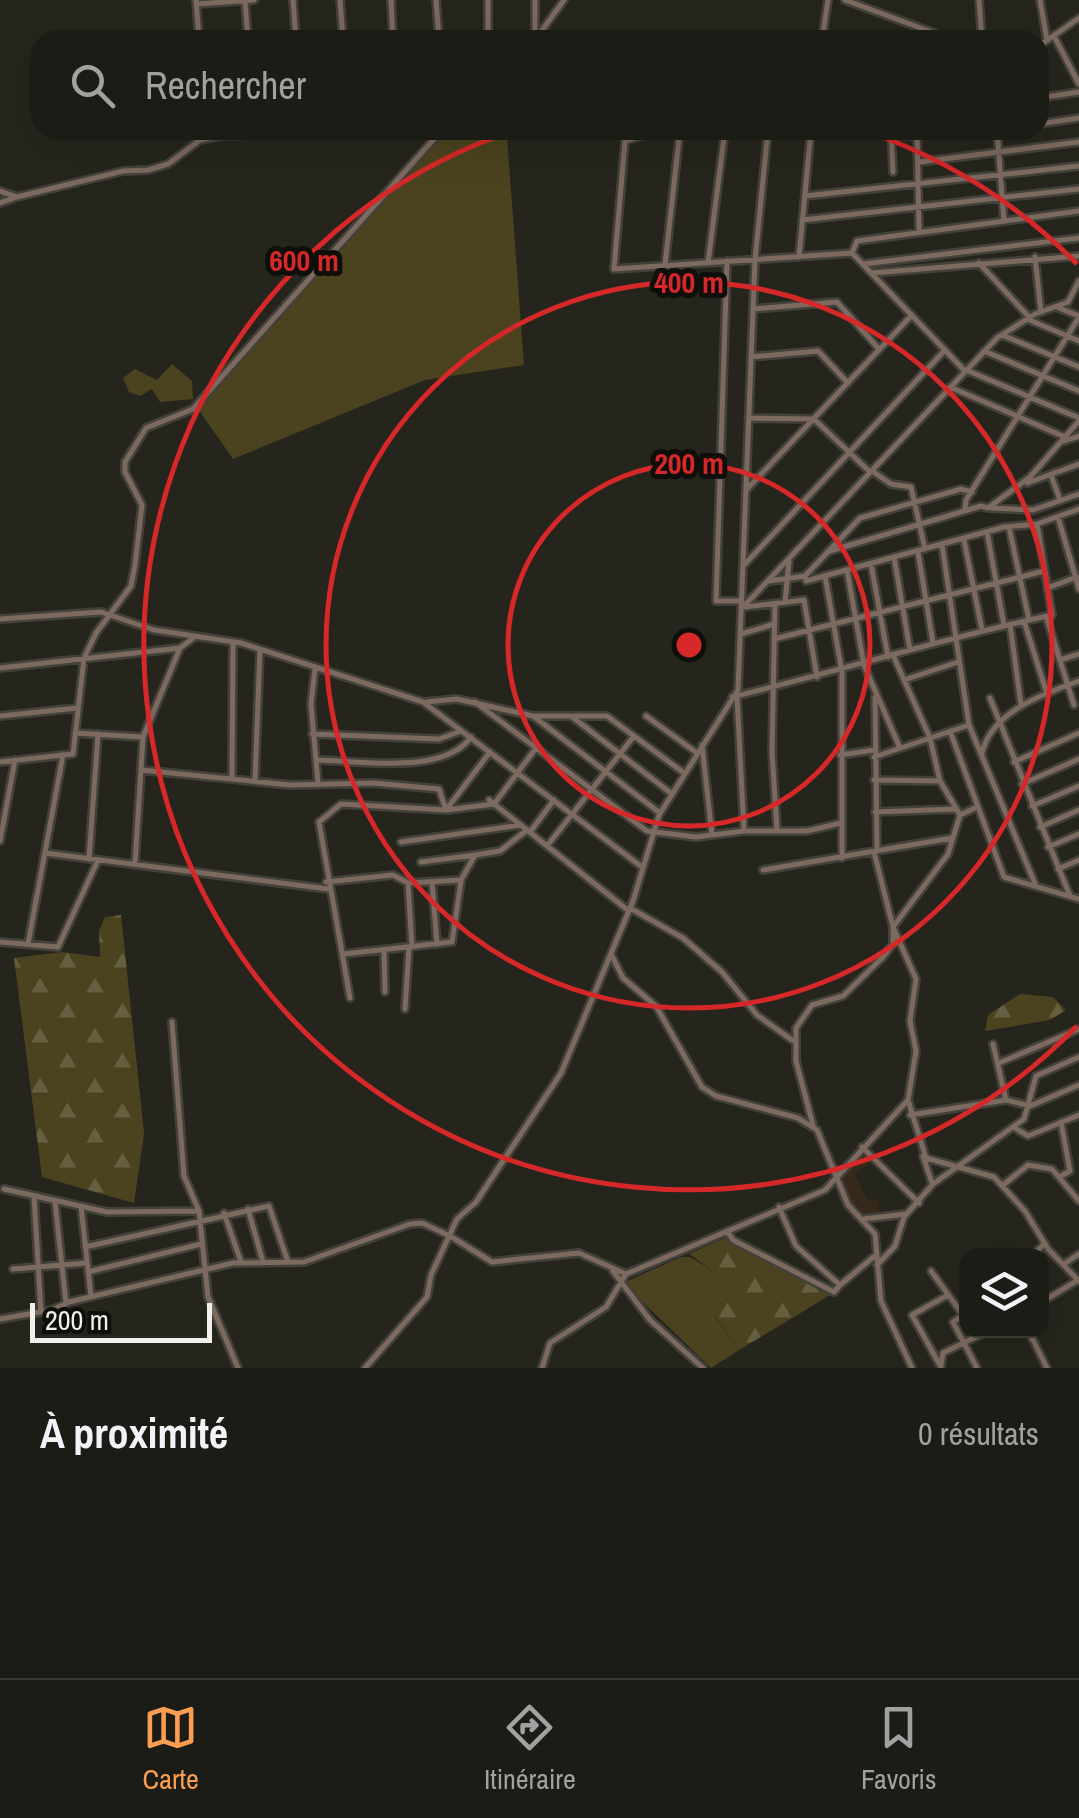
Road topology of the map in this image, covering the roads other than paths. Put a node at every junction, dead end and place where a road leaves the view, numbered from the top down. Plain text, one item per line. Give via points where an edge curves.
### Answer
1 (245, 0) edge
2 (254, 0) edge
3 (293, 0) edge
4 (340, 0) edge
5 (391, 0) edge
6 (436, 0) edge
7 (488, 0) edge
8 (535, 0) edge
9 (564, 0) edge
10 (828, 0) edge
11 (845, 0) edge
12 (979, 0) edge
13 (1040, 0) edge
14 (197, 2) edge
15 (1079, 18) edge
16 (198, 30) edge
17 (247, 30) edge
18 (295, 30) edge
19 (342, 30) edge
20 (392, 30) edge
21 (438, 30) edge
22 (488, 30) edge
23 (535, 30) edge
24 (542, 30) edge
25 (824, 30) edge
26 (926, 30) edge
27 (981, 30) edge
28 (1048, 30) edge
29 (1049, 34) edge
30 (1050, 38) junction
31 (1079, 84) edge
32 (1079, 92) edge
33 (1049, 96) edge
34 (1079, 118) edge
35 (1049, 122) edge
36 (204, 140) edge
37 (433, 140) edge
38 (628, 140) edge
39 (679, 140) edge
40 (724, 140) edge
41 (767, 140) edge
42 (810, 140) edge
43 (892, 140) edge
44 (917, 140) edge
45 (997, 140) edge
46 (1079, 142) edge
47 (998, 152) junction
48 (919, 162) junction
49 (1079, 166) edge
50 (893, 172) dead end
51 (1000, 174) junction
52 (920, 186) junction
53 (1079, 189) edge
54 (0, 190) edge
55 (805, 196) junction
56 (17, 197) junction
57 (1002, 198) junction
58 (0, 203) edge
59 (920, 210) junction
60 (1079, 212) edge
61 (802, 220) junction
62 (1004, 221) junction
63 (920, 233) junction
64 (1079, 241) edge
65 (852, 253) junction
66 (1078, 255) edge
67 (799, 256) junction
68 (1035, 258) junction
69 (754, 260) junction
70 (708, 262) junction
71 (727, 262) junction
72 (978, 263) junction
73 (863, 264) junction
74 (666, 265) junction
75 (872, 274) junction
76 (1078, 286) edge
77 (1056, 307) junction
78 (753, 309) junction
79 (1041, 312) junction
80 (912, 316) junction
81 (1079, 317) edge
82 (1028, 318) junction
83 (1002, 335) junction
84 (1067, 336) junction
85 (1079, 341) edge
86 (880, 350) junction
87 (945, 350) junction
88 (984, 351) junction
89 (751, 357) junction
90 (1054, 357) junction
91 (1079, 367) edge
92 (966, 370) junction
93 (1043, 376) junction
94 (848, 382) junction
95 (950, 387) junction
96 (1079, 391) edge
97 (1030, 397) junction
98 (1018, 416) junction
99 (749, 418) junction
100 (814, 419) junction
101 (1079, 420) edge
102 (1079, 436) edge
103 (1063, 440) junction
104 (849, 453) junction
105 (1079, 466) edge
106 (871, 471) junction
107 (1051, 474) junction
108 (1019, 485) junction
109 (746, 490) junction
110 (972, 492) junction
111 (1079, 494) edge
112 (1060, 500) junction
113 (914, 501) junction
114 (988, 508) junction
115 (966, 510) junction
116 (1079, 510) edge
117 (1058, 517) junction
118 (921, 524) junction
119 (1037, 524) junction
120 (1009, 527) junction
121 (987, 532) junction
122 (964, 538) junction
123 (942, 544) junction
124 (922, 550) junction
125 (828, 552) junction
126 (894, 557) junction
127 (789, 558) junction
128 (871, 564) junction
129 (743, 566) junction
130 (847, 570) junction
131 (1044, 572) junction
132 (805, 576) junction
133 (825, 576) junction
134 (787, 578) junction
135 (1020, 578) junction
136 (1077, 578) edge
137 (767, 582) junction
138 (996, 584) junction
139 (1047, 588) junction
140 (974, 589) junction
141 (1079, 589) edge
142 (950, 595) junction
143 (926, 601) junction
144 (785, 602) junction
145 (742, 604) junction
146 (774, 604) junction
147 (903, 607) junction
148 (880, 612) junction
149 (111, 614) junction
150 (1046, 616) junction
151 (856, 618) junction
152 (0, 619) edge
153 (1026, 620) junction
154 (774, 624) junction
155 (1007, 624) junction
156 (834, 628) junction
157 (982, 630) junction
158 (810, 632) junction
159 (740, 634) junction
160 (956, 635) junction
161 (192, 638) junction
162 (774, 639) junction
163 (233, 642) junction
164 (932, 643) junction
165 (180, 648) junction
166 (260, 649) junction
167 (910, 650) junction
168 (1079, 654) edge
169 (890, 656) junction
170 (84, 658) junction
171 (1060, 660) junction
172 (958, 662) junction
173 (864, 664) junction
174 (0, 668) edge
175 (315, 669) junction
176 (842, 672) junction
177 (817, 677) junction
178 (904, 680) junction
179 (1079, 681) edge
180 (1068, 685) junction
181 (773, 688) junction
182 (874, 694) junction
183 (1047, 694) junction
184 (734, 697) junction
185 (990, 698) dead end
186 (422, 702) junction
187 (475, 702) junction
188 (1021, 706) junction
189 (1074, 706) dead end
190 (78, 708) junction
191 (0, 716) edge
192 (532, 716) junction
193 (572, 716) junction
194 (646, 716) dead end
195 (969, 725) junction
196 (1000, 725) junction
197 (460, 731) junction
198 (950, 731) junction
199 (75, 733) junction
200 (1079, 733) edge
201 (98, 734) junction
202 (312, 734) junction
203 (634, 736) junction
204 (470, 737) junction
205 (143, 738) junction
206 (930, 738) junction
207 (702, 745) junction
208 (536, 748) junction
209 (900, 748) junction
210 (490, 752) junction
211 (697, 753) junction
212 (874, 753) junction
213 (620, 754) junction
214 (982, 754) junction
215 (63, 755) junction
216 (840, 755) junction
217 (1079, 759) edge
218 (15, 760) junction
219 (318, 760) junction
220 (0, 762) edge
221 (1014, 762) junction
222 (141, 770) junction
223 (517, 772) junction
224 (606, 772) junction
225 (684, 774) junction
226 (232, 779) junction
227 (874, 780) junction
228 (255, 781) junction
229 (940, 781) junction
230 (318, 783) junction
231 (1022, 784) junction
232 (1079, 786) edge
233 (590, 789) junction
234 (672, 794) junction
235 (554, 800) junction
236 (491, 802) junction
237 (1032, 806) junction
238 (977, 807) junction
239 (446, 810) junction
240 (1079, 810) edge
241 (875, 812) junction
242 (958, 812) junction
243 (660, 813) junction
244 (572, 814) junction
245 (842, 823) junction
246 (520, 825) junction
247 (1040, 827) junction
248 (777, 830) junction
249 (528, 831) junction
250 (744, 831) junction
251 (656, 832) junction
252 (1079, 834) edge
253 (712, 835) junction
254 (953, 838) junction
255 (0, 840) edge
256 (401, 842) dead end
257 (547, 846) junction
258 (1048, 847) junction
259 (876, 852) junction
260 (45, 853) junction
261 (476, 855) junction
262 (842, 858) junction
263 (89, 859) junction
264 (98, 860) junction
265 (1079, 860) edge
266 (422, 862) dead end
267 (135, 864) junction
268 (643, 867) junction
269 (1058, 869) junction
270 (763, 870) dead end
271 (462, 880) junction
272 (432, 882) junction
273 (408, 883) junction
274 (327, 886) junction
275 (1036, 886) junction
276 (1070, 896) junction
277 (1079, 898) edge
278 (629, 909) junction
279 (893, 927) junction
280 (0, 942) edge
281 (28, 944) junction
282 (437, 944) junction
283 (410, 947) junction
284 (384, 950) junction
285 (343, 954) junction
286 (610, 954) junction
287 (385, 992) dead end
288 (350, 998) dead end
289 (405, 1009) dead end
290 (172, 1022) dead end
291 (1079, 1029) edge
292 (794, 1043) junction
293 (993, 1044) dead end
294 (1079, 1057) edge
295 (999, 1063) junction
296 (1079, 1085) edge
297 (908, 1100) junction
298 (1006, 1100) junction
299 (1030, 1106) junction
300 (910, 1115) junction
301 (1079, 1115) edge
302 (1061, 1122) junction
303 (1015, 1128) junction
304 (817, 1130) junction
305 (862, 1147) junction
306 (922, 1153) junction
307 (962, 1167) junction
308 (838, 1176) junction
309 (1058, 1177) junction
310 (933, 1184) junction
311 (1003, 1185) junction
312 (4, 1189) dead end
313 (34, 1196) junction
314 (55, 1200) junction
315 (1079, 1201) edge
316 (919, 1203) junction
317 (81, 1206) junction
318 (779, 1207) junction
319 (248, 1209) junction
320 (908, 1213) junction
321 (200, 1214) junction
322 (224, 1214) junction
323 (860, 1218) junction
324 (727, 1231) junction
325 (450, 1236) junction
326 (202, 1243) junction
327 (1046, 1243) junction
328 (85, 1247) junction
329 (1041, 1248) edge
330 (876, 1254) junction
331 (1079, 1254) edge
332 (241, 1262) junction
333 (263, 1262) junction
334 (288, 1262) junction
335 (87, 1263) junction
336 (1064, 1264) junction
337 (62, 1265) junction
338 (876, 1265) junction
339 (38, 1267) junction
340 (612, 1268) junction
341 (13, 1269) dead end
342 (205, 1269) junction
343 (931, 1271) dead end
344 (88, 1272) junction
345 (626, 1274) junction
346 (1079, 1280) edge
347 (620, 1282) junction
348 (840, 1285) junction
349 (948, 1295) junction
350 (90, 1296) junction
351 (1049, 1298) edge
352 (66, 1303) junction
353 (959, 1307) edge
354 (41, 1312) junction
355 (0, 1319) edge
356 (960, 1338) edge
357 (971, 1338) edge
358 (1032, 1338) edge
359 (962, 1342) junction
360 (238, 1368) edge
361 (365, 1368) edge
362 (542, 1368) edge
363 (703, 1368) edge
364 (912, 1368) edge
365 (941, 1368) edge
366 (977, 1368) edge
367 (1047, 1368) edge

1 - 2 street
1 - 14 street
1 - 17 street
3 - 18 street
4 - 19 street
5 - 20 street
6 - 21 street
7 - 22 street
8 - 23 street
9 - 24 street
10 - 25 street
11 - 26 street
12 - 27 street
13 - 28 street
14 - 16 street
15 - 30 street
29 - 30 street
30 - 31 street
32 - 33 street
34 - 35 street
36 - 56 street via 168,164
37 - 149 street via 193,409 146,428 130,449 125,472 142,505 136,566 132,586
38 - 74 street via 614,268
39 - 74 street
40 - 70 street
41 - 69 street
42 - 55 street
43 - 50 street
44 - 48 street
45 - 47 street
46 - 47 street
47 - 48 street
47 - 51 street
48 - 52 street
49 - 51 street
51 - 52 street
51 - 57 street
52 - 55 street
52 - 59 street
53 - 57 street
54 - 56 street
55 - 61 street
56 - 58 street
57 - 59 street
57 - 62 street
59 - 61 street
59 - 63 street
60 - 62 street
61 - 67 street
62 - 63 street
63 - 65 street via 857,241
64 - 66 street
64 - 73 street
65 - 67 street
65 - 73 street
66 - 68 street
67 - 69 street
68 - 72 street
68 - 79 street
69 - 71 street
69 - 78 street
70 - 71 street
70 - 74 street
71 - 145 street via 716,600
72 - 75 street
72 - 82 street
73 - 75 street
75 - 80 street
76 - 77 street
77 - 79 street
77 - 81 street
78 - 86 street via 837,302
78 - 89 street
79 - 82 street
80 - 86 street
80 - 87 street
81 - 84 street
82 - 83 street
82 - 84 street
83 - 88 street
83 - 90 street
84 - 85 street
84 - 90 street
86 - 94 street
87 - 92 street
87 - 104 street
88 - 92 street
88 - 93 street
89 - 94 street via 818,351
89 - 99 street
90 - 91 street
90 - 93 street
92 - 95 street
92 - 97 street
93 - 96 street
93 - 97 street
94 - 100 street
95 - 98 street
95 - 106 street
97 - 98 street
97 - 101 street
98 - 103 street
98 - 110 street
99 - 100 street
99 - 109 street
100 - 104 street
100 - 109 street
101 - 103 street
102 - 103 street
103 - 108 street
104 - 106 street
104 - 129 street
105 - 107 street
106 - 113 street via 911,487
106 - 127 street
107 - 108 street
107 - 112 street
108 - 114 street
109 - 129 street
110 - 113 street via 961,488
110 - 115 street
111 - 112 street
112 - 114 street via 1033,510
113 - 118 street
113 - 125 street via 860,518
114 - 115 street
115 - 118 street
116 - 117 street
117 - 119 street
117 - 136 street
118 - 124 street
118 - 125 street
119 - 120 street
119 - 131 street
120 - 121 street
120 - 135 street
121 - 122 street
121 - 138 street
122 - 123 street
122 - 140 street
123 - 124 street
123 - 142 street
124 - 126 street
124 - 143 street
125 - 132 street
126 - 128 street
126 - 147 street
127 - 134 street
127 - 137 street
128 - 130 street
128 - 148 street
129 - 145 street
130 - 133 street
130 - 151 street
131 - 135 street
131 - 139 street
132 - 133 street
132 - 134 street
133 - 156 street
134 - 137 street
134 - 144 street
135 - 138 street
135 - 153 street
136 - 139 street
136 - 141 street
137 - 145 street
138 - 140 street
138 - 155 street
139 - 150 street via 1052,615
140 - 142 street
140 - 157 street
142 - 143 street
142 - 160 street
143 - 147 street
143 - 164 street
144 - 146 street
144 - 158 street via 804,600
145 - 146 street
145 - 159 street
146 - 154 street
147 - 148 street
147 - 167 street
148 - 151 street
148 - 169 street
149 - 152 street
149 - 161 street
149 - 170 street
150 - 153 street
150 - 171 street
151 - 156 street
151 - 173 street
153 - 155 street
153 - 183 street
154 - 159 street
154 - 162 street
155 - 157 street
155 - 188 street
156 - 158 street
156 - 176 street
157 - 160 street
158 - 162 street
158 - 177 street
159 - 184 street
160 - 164 street
160 - 172 street
161 - 163 street
161 - 165 street
162 - 181 street
163 - 166 street
163 - 226 street
164 - 167 street
165 - 170 street
165 - 205 street
166 - 175 street
166 - 228 street
167 - 169 street
168 - 171 street
169 - 173 street
169 - 178 street
170 - 174 street
170 - 190 street
171 - 180 street
172 - 178 street
172 - 195 street
173 - 176 street
173 - 182 street
175 - 186 street
175 - 202 street
176 - 177 street
176 - 216 street
177 - 181 street
178 - 206 street
179 - 180 street
180 - 183 street
180 - 189 street
181 - 184 street
181 - 248 street
182 - 209 street
182 - 212 street
183 - 188 street
184 - 207 street
184 - 250 street
185 - 196 street
186 - 187 street
186 - 197 street
187 - 192 street
187 - 208 street
188 - 196 street
190 - 191 street
190 - 199 street
192 - 193 street
192 - 224 street
193 - 203 street via 607,716
193 - 213 street
194 - 211 street
195 - 198 street
195 - 214 street
196 - 214 street via 986,738
196 - 221 street
197 - 202 street via 439,740
197 - 204 street
198 - 206 street
198 - 238 street
199 - 201 street
199 - 215 street via 73,754
200 - 221 street
201 - 205 street
201 - 263 street
202 - 219 street
203 - 213 street
203 - 225 street
204 - 210 street
204 - 219 street via 460,753 439,761
205 - 222 street
206 - 209 street
206 - 229 street
207 - 211 street
207 - 253 street
208 - 223 street
208 - 233 street
209 - 212 street
210 - 223 street
210 - 239 street
211 - 225 street
212 - 216 street
212 - 227 street
213 - 224 street
213 - 234 street
214 - 275 street
215 - 218 street
215 - 260 street
216 - 245 street
217 - 231 street
218 - 220 street
218 - 255 street
219 - 230 street
221 - 231 street
222 - 226 street
222 - 267 street
223 - 235 street
223 - 236 street
224 - 233 street
224 - 243 street
225 - 234 street
226 - 228 street
227 - 229 street
227 - 241 street
228 - 230 street
229 - 242 street
230 - 239 street via 439,789
231 - 237 street
232 - 237 street
233 - 244 street
233 - 251 street
234 - 243 street
235 - 244 street
235 - 249 street
236 - 239 street
236 - 246 street
237 - 247 street
238 - 242 street
238 - 275 street via 1004,877
239 - 274 street via 341,804 318,822
240 - 247 street
241 - 242 street
241 - 259 street
242 - 254 street
243 - 251 street
244 - 257 street
244 - 268 street
245 - 248 street
245 - 262 street
246 - 249 street
246 - 256 street
247 - 258 street
248 - 250 street
249 - 257 street
249 - 261 street via 500,851
250 - 253 street
251 - 253 street
251 - 268 street
252 - 258 street
254 - 259 street
254 - 279 street
257 - 278 street
258 - 269 street
259 - 262 street
259 - 279 street
260 - 263 street
260 - 281 street
261 - 266 street
261 - 271 street
262 - 270 street
263 - 264 street
264 - 267 street
264 - 281 street via 58,947
265 - 269 street
267 - 274 street
268 - 278 street
269 - 276 street
271 - 272 street
271 - 282 street via 452,942
272 - 273 street
272 - 282 street
273 - 274 street via 393,876
273 - 283 street
274 - 285 street
275 - 276 street
276 - 277 street
278 - 286 street
278 - 292 street via 682,938 722,972 757,1016
279 - 292 street via 883,957 844,996 812,1004
279 - 297 street via 916,979
280 - 281 street
282 - 283 street
283 - 284 street
283 - 289 street
284 - 285 street
284 - 287 street
285 - 288 street
286 - 304 street via 623,978 656,1006 702,1087
286 - 325 street via 560,1072
290 - 321 street via 184,1176
291 - 295 street
292 - 304 street via 804,1102
293 - 295 street
294 - 299 street via 1036,1076
295 - 298 street
296 - 299 street
297 - 300 street
297 - 305 street
298 - 299 street
298 - 300 street
299 - 303 street
300 - 306 street
301 - 302 street
302 - 303 street via 1028,1136
302 - 309 street via 1070,1171
303 - 307 street
304 - 308 street
305 - 308 street
305 - 316 street
306 - 307 street
306 - 310 street
307 - 310 street
307 - 311 street
308 - 318 street via 825,1190
308 - 323 street
309 - 311 street via 1052,1169 1028,1165
309 - 315 street
310 - 316 street
311 - 327 street
312 - 313 street
313 - 314 street
313 - 339 street
314 - 317 street
314 - 337 street
316 - 320 street
317 - 321 street
317 - 328 street
318 - 324 street
318 - 348 street via 796,1246
319 - 322 street
319 - 333 street
319 - 334 street via 268,1206
320 - 323 street
320 - 338 street via 895,1246
321 - 322 street
321 - 326 street
321 - 328 street
322 - 332 street
323 - 330 street via 875,1234
324 - 345 street
324 - 348 street via 732,1240 834,1292
325 - 334 street via 410,1224 350,1248
325 - 340 street via 492,1262 569,1252
325 - 361 street via 427,1297
326 - 342 street
326 - 344 street
327 - 329 street
327 - 336 street
328 - 335 street
330 - 338 street
330 - 348 street
331 - 336 street
332 - 333 street
332 - 342 street
333 - 334 street
335 - 337 street
335 - 344 street
336 - 346 street
337 - 339 street
337 - 352 street
338 - 364 street via 884,1312
339 - 341 street
339 - 354 street
340 - 345 street
340 - 347 street
342 - 350 street
342 - 360 street via 208,1297
343 - 349 street
344 - 350 street
345 - 347 street
346 - 351 street
347 - 362 street via 606,1307 550,1343
347 - 363 street
349 - 353 street
349 - 365 street via 912,1315
350 - 352 street
352 - 354 street
354 - 355 street
356 - 359 street
357 - 359 street
358 - 367 street
359 - 365 street via 942,1353
359 - 366 street

